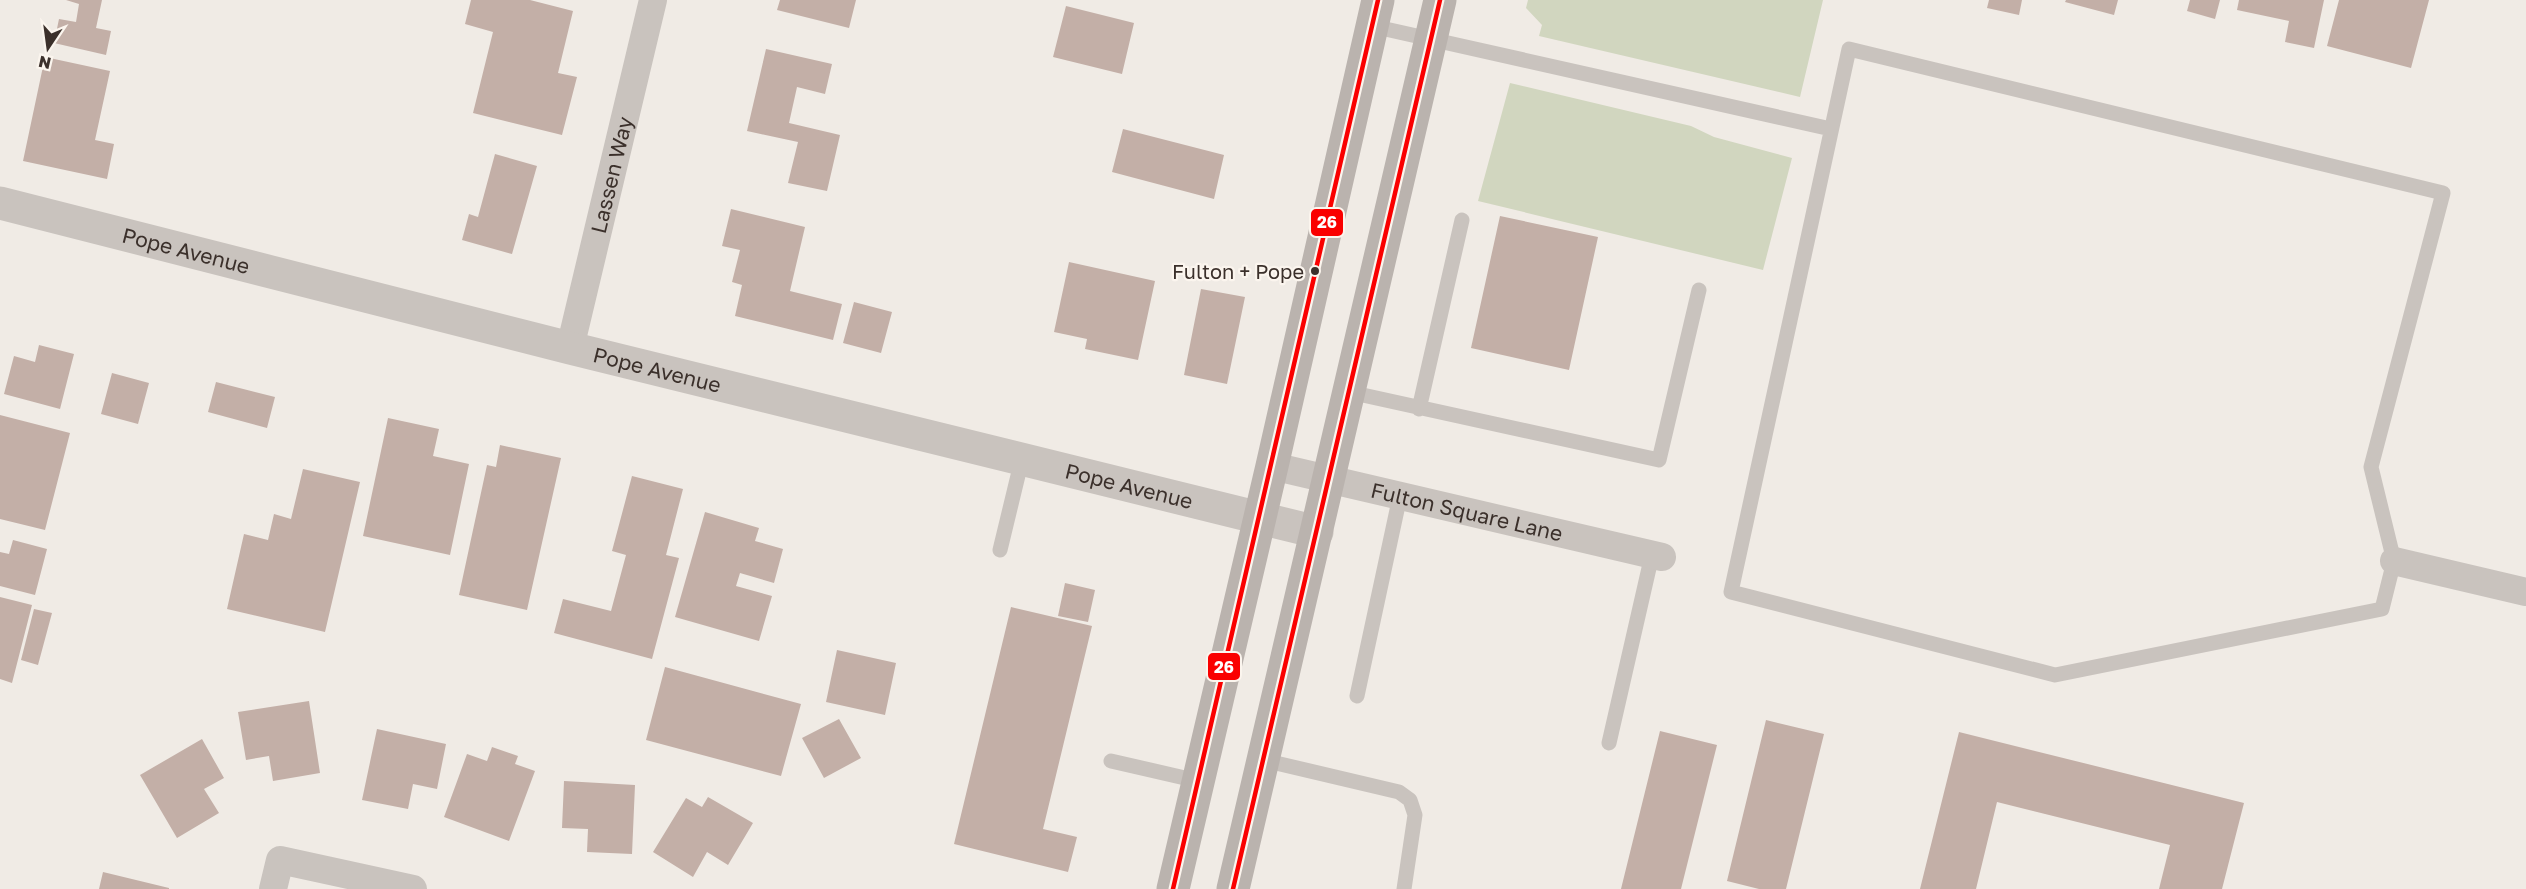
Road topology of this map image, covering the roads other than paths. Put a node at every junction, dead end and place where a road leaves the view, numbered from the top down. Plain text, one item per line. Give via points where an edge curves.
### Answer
1 (653, 0) edge
2 (1440, 0) edge
3 (1375, 13) edge
4 (1430, 41) junction
5 (1831, 129) junction
6 (0, 204) edge
7 (1462, 220) dead end
8 (1699, 290) dead end
9 (570, 348) junction
10 (1349, 392) junction
11 (1419, 409) junction
12 (1022, 459) junction
13 (1272, 466) junction
14 (1329, 479) junction
15 (1400, 496) junction
16 (1260, 518) junction
17 (1317, 532) junction
18 (1000, 550) dead end
19 (1657, 556) joint
20 (2394, 561) junction
21 (2526, 592) edge
22 (1357, 696) dead end
23 (1609, 743) dead end
24 (1263, 760) junction
25 (1111, 761) dead end
26 (1198, 782) junction
27 (273, 889) edge
28 (413, 889) edge
29 (1173, 889) edge
30 (1233, 889) edge
31 (1404, 889) edge

1 - 9 street, Lassen Way
2 - 4 main road
3 - 4 lane
3 - 13 main road
4 - 5 lane
4 - 10 main road
5 - 20 lane via 1849,49 2443,193 2371,467
5 - 20 lane via 1731,592 2055,675 2382,609
6 - 9 street, Pope Avenue
7 - 11 lane
8 - 11 lane via 1659,460
9 - 12 street, Pope Avenue
10 - 11 lane
10 - 14 main road
12 - 16 street, Pope Avenue
12 - 18 lane
13 - 14 street, Fulton Square Lane
13 - 16 main road
14 - 15 street, Fulton Square Lane
14 - 17 main road
15 - 19 street, Fulton Square Lane
15 - 22 lane
16 - 17 street, Pope Avenue
16 - 26 main road
17 - 24 main road
19 - 23 lane
20 - 21 street
24 - 30 main road
24 - 31 lane via 1399,792 1410,800 1415,815
25 - 26 lane
26 - 29 main road
27 - 28 street via 280,860

